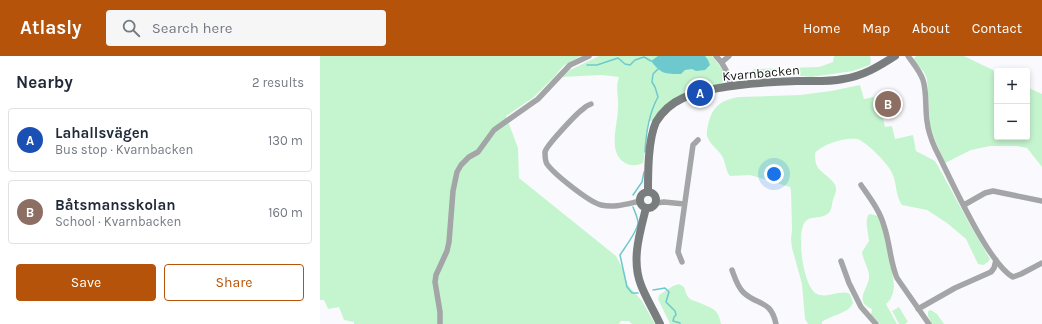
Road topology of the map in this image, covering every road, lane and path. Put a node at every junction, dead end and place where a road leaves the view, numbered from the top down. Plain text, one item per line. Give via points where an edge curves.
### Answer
1 (589, 56) edge
2 (716, 56) edge
3 (729, 56) edge
4 (895, 56) edge
5 (908, 56) edge
6 (722, 62) junction
7 (731, 86) junction
8 (591, 104) dead end
9 (698, 140) dead end
10 (861, 186) dead end
11 (648, 192) junction
12 (640, 201) junction
13 (1042, 201) edge
14 (656, 203) junction
15 (684, 204) junction
16 (964, 205) junction
17 (646, 208) junction
18 (996, 260) junction
19 (840, 261) dead end
20 (682, 262) dead end
21 (1042, 263) edge
22 (732, 270) dead end
23 (918, 309) junction
24 (440, 324) edge
25 (660, 324) edge
26 (776, 324) edge
27 (876, 324) edge
28 (928, 324) edge

1 - 24 street via 570,65 538,99 494,130 478,152 461,165 457,172 449,242 435,282
2 - 6 street
3 - 6 street
4 - 7 street, Kvarnbacken via 872,70 842,79
5 - 16 street via 923,80 931,138
6 - 7 street
7 - 11 street, Kvarnbacken via 683,98 672,104 656,122 651,138
8 - 12 street via 583,108 545,150 547,163 552,170 594,202 616,206
9 - 15 street via 692,152
10 - 23 street via 878,210 884,225 897,278
11 - 12 street via 642,195
11 - 14 street via 655,196
12 - 17 street
13 - 16 street via 993,191
14 - 15 street
14 - 17 street
15 - 20 street via 678,252
16 - 18 street
17 - 25 street via 637,249 638,274 640,284
18 - 21 street via 1013,277
18 - 23 street via 990,272
19 - 27 street via 861,307
22 - 26 street via 744,293 769,307
23 - 28 street

